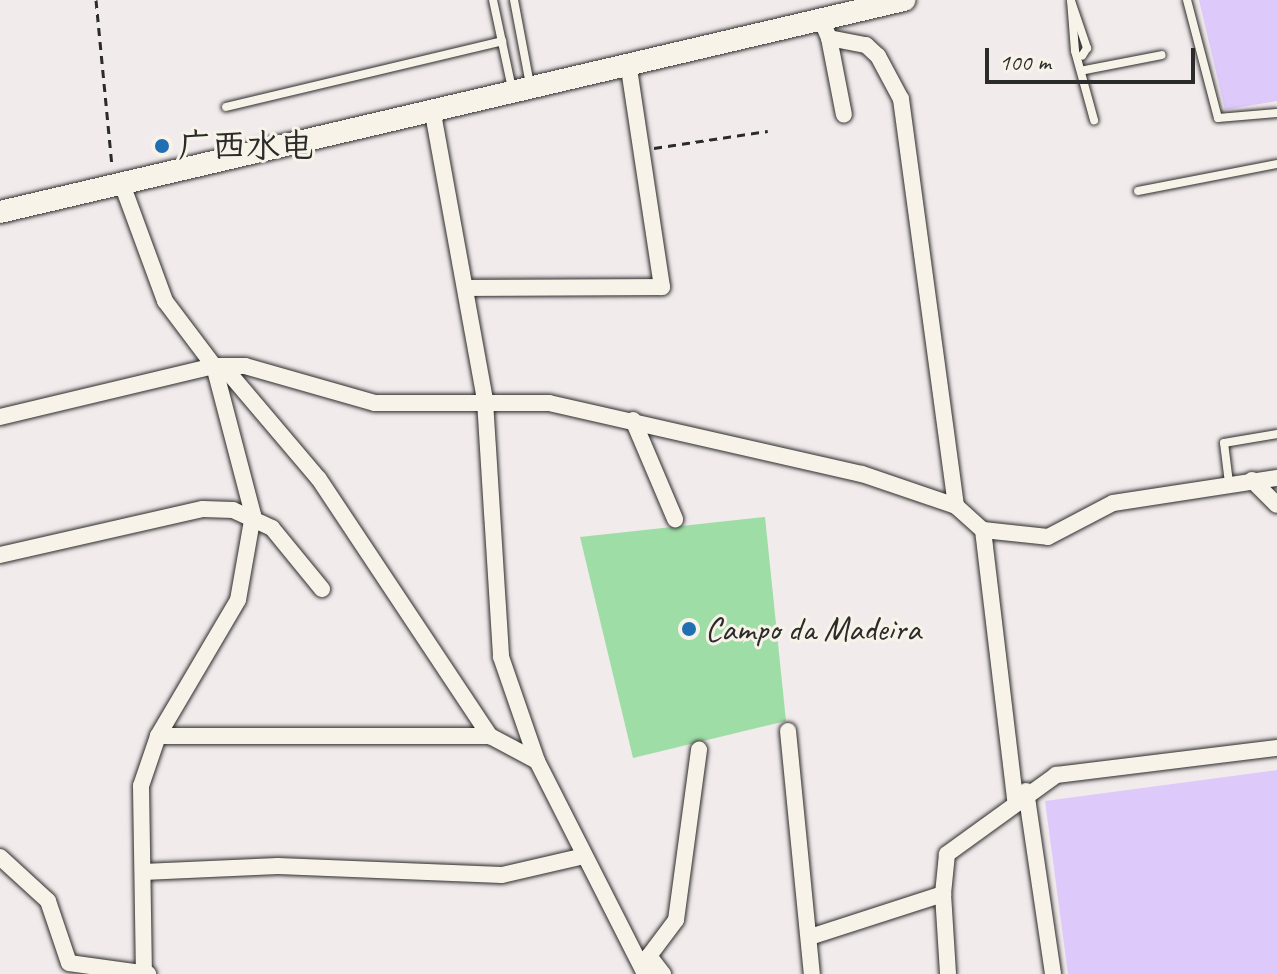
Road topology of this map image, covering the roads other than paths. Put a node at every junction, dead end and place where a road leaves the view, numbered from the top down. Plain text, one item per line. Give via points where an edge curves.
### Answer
1 (493, 0) edge
2 (514, 0) edge
3 (904, 0) edge
4 (1187, 0) edge
5 (1071, 1) edge
6 (825, 29) junction
7 (502, 41) junction
8 (1162, 55) dead end
9 (628, 63) junction
10 (1085, 70) junction
11 (521, 87) junction
12 (226, 107) dead end
13 (432, 108) junction
14 (1277, 113) edge
15 (844, 115) dead end
16 (1094, 120) dead end
17 (1277, 164) edge
18 (118, 185) junction
19 (1138, 191) dead end
20 (0, 212) edge
21 (467, 288) junction
22 (218, 366) junction
23 (485, 401) junction
24 (0, 417) edge
25 (633, 420) junction
26 (1277, 434) edge
27 (1277, 478) edge
28 (1252, 480) junction
29 (1229, 483) junction
30 (1277, 505) edge
31 (956, 506) junction
32 (253, 515) junction
33 (675, 519) dead end
34 (983, 530) junction
35 (0, 555) edge
36 (322, 589) dead end
37 (788, 731) dead end
38 (158, 736) junction
39 (490, 736) junction
40 (1277, 748) edge
41 (699, 750) dead end
42 (537, 761) junction
43 (1020, 795) junction
44 (0, 857) edge
45 (580, 857) junction
46 (143, 872) junction
47 (943, 894) junction
48 (813, 936) junction
49 (649, 956) junction
50 (146, 972) edge
51 (645, 974) edge
52 (663, 974) edge
53 (812, 974) edge
54 (948, 974) edge
55 (1053, 974) edge

1 - 7 lane
2 - 11 lane
3 - 6 main road
4 - 14 lane via 1218,118
5 - 10 lane via 1075,51
6 - 9 main road
6 - 15 street
6 - 31 street via 872,51 893,74 901,99
7 - 11 lane
7 - 12 lane
8 - 10 lane
9 - 11 main road
9 - 21 street via 646,150 662,287
10 - 16 lane
11 - 13 main road
13 - 18 main road
13 - 21 street
17 - 19 lane
18 - 20 main road
18 - 22 street via 165,301
21 - 23 street
22 - 23 street via 375,403
22 - 24 street
22 - 32 street
22 - 39 street via 319,479
23 - 25 street via 549,403
23 - 42 street via 493,621
25 - 31 street via 874,477
25 - 33 street
26 - 29 lane via 1224,443
27 - 28 street
28 - 29 street
28 - 30 street
29 - 34 street via 1113,503 1048,537
31 - 34 street
32 - 35 street via 203,509
32 - 36 street via 284,539
32 - 38 street via 238,600
34 - 43 street
37 - 48 street
38 - 39 street
38 - 46 street via 139,797
39 - 42 street
40 - 43 street via 1056,775
41 - 49 street via 676,920
42 - 45 street
43 - 47 street via 947,854
43 - 55 street
44 - 50 street via 48,901 69,963
45 - 46 street via 502,875 278,866
45 - 51 street
46 - 50 street
47 - 48 street
47 - 54 street
48 - 53 street
49 - 51 street
49 - 52 street

